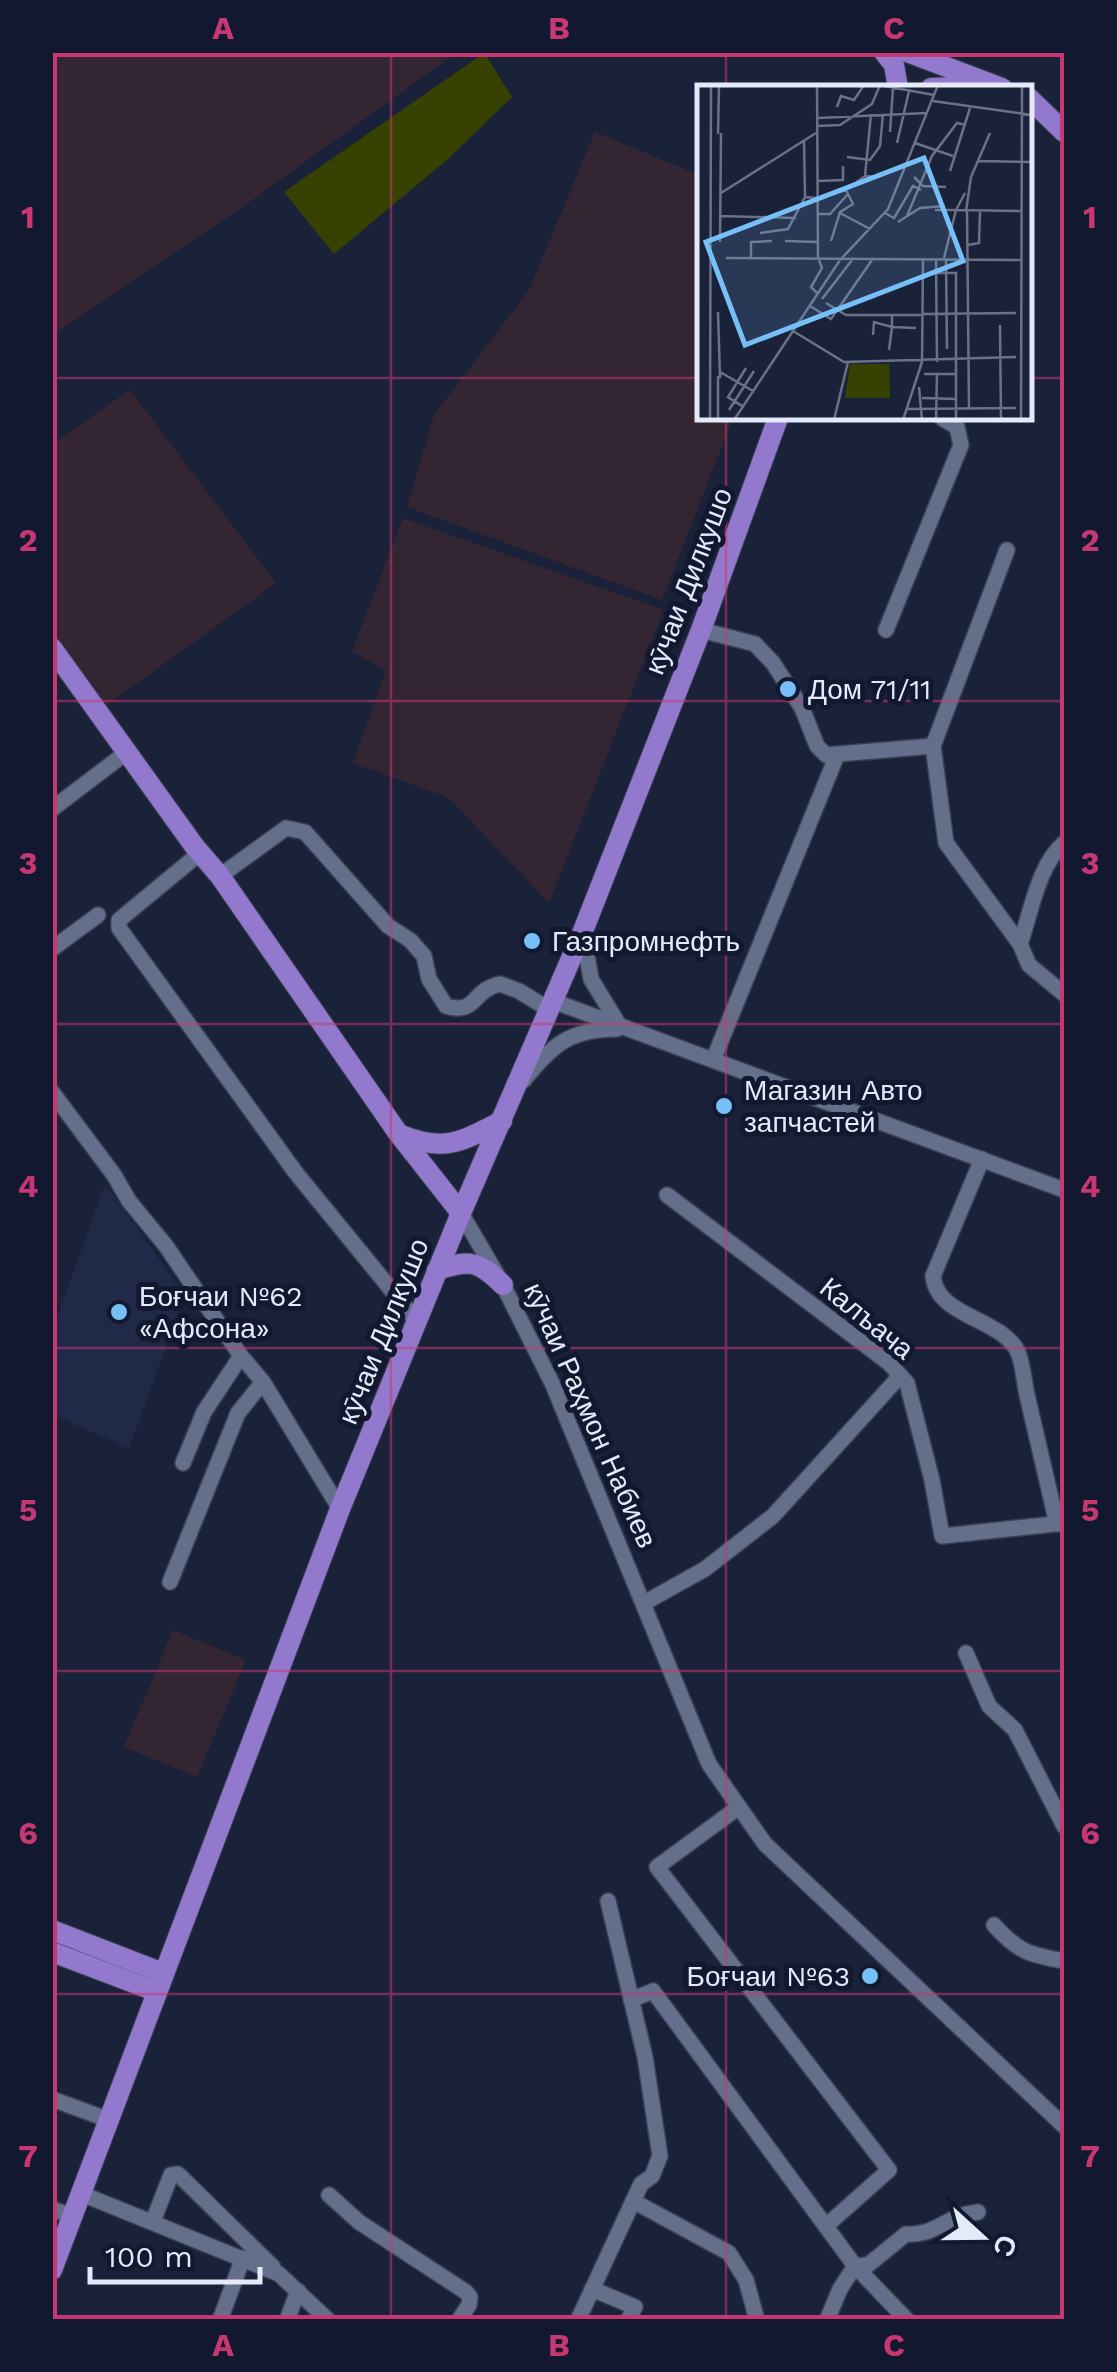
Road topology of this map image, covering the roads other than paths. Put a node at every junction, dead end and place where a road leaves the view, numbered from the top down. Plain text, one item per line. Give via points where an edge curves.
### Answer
1 (884, 52) edge
2 (906, 52) edge
3 (897, 85) edge
4 (954, 85) edge
5 (994, 85) edge
6 (1032, 99) edge
7 (1032, 100) edge
8 (1064, 112) edge
9 (1032, 118) edge
10 (1064, 132) edge
11 (777, 420) edge
12 (946, 420) edge
13 (1007, 550) dead end
14 (701, 630) junction
15 (886, 630) dead end
16 (52, 648) edge
17 (933, 746) junction
18 (127, 752) junction
19 (836, 755) junction
20 (52, 809) edge
21 (1064, 843) edge
22 (200, 852) junction
23 (220, 876) junction
24 (98, 915) dead end
25 (583, 931) junction
26 (1020, 944) junction
27 (52, 949) edge
28 (1064, 994) edge
29 (552, 1006) junction
30 (624, 1027) junction
31 (714, 1058) junction
32 (516, 1091) junction
33 (52, 1092) edge
34 (502, 1121) junction
35 (398, 1133) junction
36 (982, 1159) junction
37 (1064, 1190) edge
38 (667, 1194) dead end
39 (461, 1213) junction
40 (437, 1270) junction
41 (503, 1285) junction
42 (416, 1320) junction
43 (240, 1356) junction
44 (900, 1376) junction
45 (263, 1382) junction
46 (183, 1463) dead end
47 (340, 1509) junction
48 (1061, 1524) edge
49 (170, 1582) dead end
50 (644, 1603) junction
51 (966, 1652) dead end
52 (739, 1807) junction
53 (1064, 1826) edge
54 (608, 1900) dead end
55 (994, 1925) dead end
56 (52, 1930) edge
57 (52, 1952) edge
58 (1064, 1961) edge
59 (159, 1982) junction
60 (631, 2000) junction
61 (52, 2099) edge
62 (109, 2120) junction
63 (1064, 2126) edge
64 (82, 2194) junction
65 (329, 2196) dead end
66 (633, 2200) junction
67 (52, 2209) edge
68 (978, 2212) dead end
69 (73, 2216) junction
70 (152, 2221) junction
71 (826, 2226) junction
72 (243, 2258) junction
73 (855, 2266) junction
74 (52, 2270) edge
75 (279, 2274) junction
76 (592, 2289) junction
77 (298, 2291) junction
78 (220, 2320) edge
79 (287, 2320) edge
80 (328, 2320) edge
81 (459, 2320) edge
82 (578, 2320) edge
83 (628, 2320) edge
84 (757, 2320) edge
85 (827, 2320) edge
86 (907, 2320) edge

1 - 3 main road
2 - 4 main road
2 - 5 main road
6 - 8 main road
7 - 10 main road
9 - 10 main road
11 - 14 main road, кӯчаи Дилкушо
12 - 15 street via 958,427 961,445
13 - 17 street
14 - 19 street via 754,644 802,708 817,746
14 - 25 main road, кӯчаи Дилкушо
16 - 18 main road, кӯчаи Раҳмон Набиев
17 - 19 street
17 - 26 street via 946,843
18 - 20 street
18 - 22 main road, кӯчаи Раҳмон Набиев
19 - 31 street
21 - 26 street via 1046,870
22 - 23 main road, кӯчаи Раҳмон Набиев
22 - 42 street via 119,920 118,928 296,1173
23 - 29 street via 286,828 304,832 388,926 424,956 428,979 446,1006 469,1007 480,992 500,984
23 - 35 main road, кӯчаи Раҳмон Набиев
24 - 27 street
25 - 29 main road, кӯчаи Дилкушо
25 - 30 street via 591,978
26 - 28 street via 1029,965
29 - 30 street
29 - 32 main road, кӯчаи Дилкушо
30 - 31 street
30 - 32 street via 569,1036 548,1050
31 - 36 street
32 - 34 main road, кӯчаи Дилкушо
33 - 43 street
34 - 35 main road via 441,1146
34 - 39 main road, кӯчаи Дилкушо
35 - 39 main road, кӯчаи Раҳмон Набиев
36 - 37 street
36 - 48 street via 934,1284 1016,1350
38 - 44 street, Калъача
39 - 40 main road, кӯчаи Дилкушо
39 - 41 street, кӯчаи Раҳмон Набиев
40 - 41 main road via 472,1262
40 - 42 main road, кӯчаи Дилкушо
41 - 50 street, кӯчаи Раҳмон Набиев via 567,1415
42 - 47 main road, кӯчаи Дилкушо
43 - 45 street
43 - 46 street via 204,1412
44 - 48 street, Калъача via 918,1423 942,1536
44 - 50 street via 773,1516 704,1569
45 - 47 street
45 - 49 street via 238,1413
47 - 59 main road, кӯчаи Дилкушо
50 - 52 street, кӯчаи Раҳмон Набиев via 709,1764
51 - 53 street via 989,1706 1014,1730
52 - 63 street, кӯчаи Раҳмон Набиев via 765,1844
52 - 71 street via 657,1867 889,2170
54 - 60 street
55 - 58 street via 1014,1947
56 - 59 main road
57 - 59 main road
59 - 62 main road, кӯчаи Дилкушо
60 - 66 street via 660,2156
60 - 71 street via 652,1991
61 - 62 street
62 - 64 main road, кӯчаи Дилкушо
64 - 69 main road, кӯчаи Дилкушо
64 - 70 street
65 - 81 street via 466,2292 470,2305
66 - 76 street
66 - 84 street via 729,2252 746,2280
67 - 69 street
68 - 73 street via 956,2214 924,2235 906,2234 868,2266
69 - 74 main road, кӯчаи Дилкушо
70 - 72 street
70 - 75 street via 171,2175 178,2174
71 - 73 street
72 - 75 street
72 - 78 street
73 - 85 street
73 - 86 street
75 - 77 street
76 - 82 street
76 - 83 street via 636,2307
77 - 79 street
77 - 80 street

